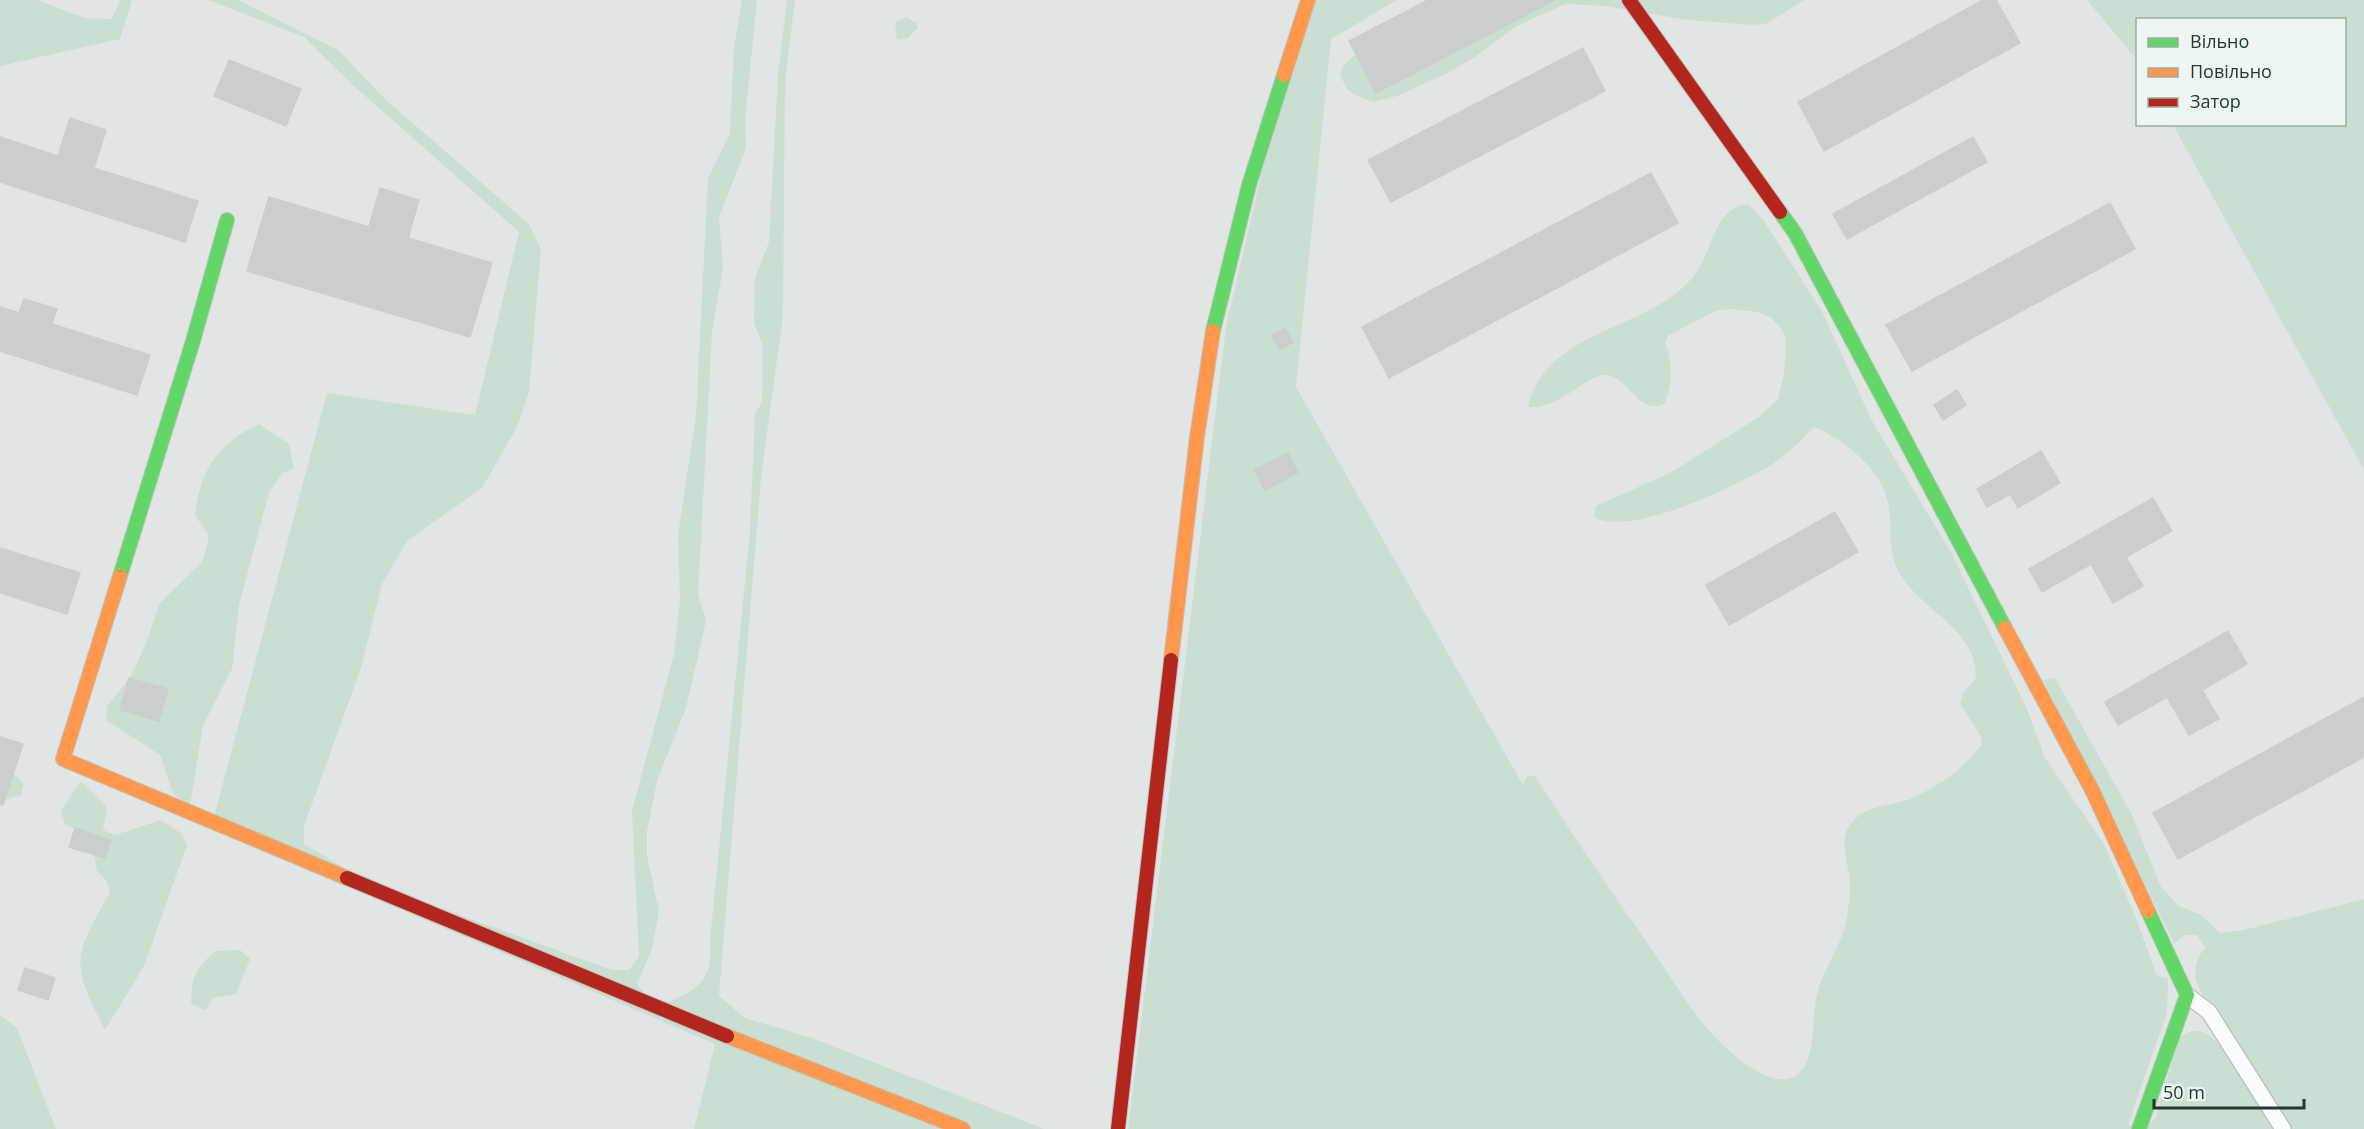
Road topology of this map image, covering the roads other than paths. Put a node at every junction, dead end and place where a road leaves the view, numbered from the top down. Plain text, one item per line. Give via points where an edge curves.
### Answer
1 (1308, 0) edge
2 (1629, 0) edge
3 (227, 220) dead end
4 (2187, 995) junction
5 (963, 1129) edge
6 (1118, 1129) edge
7 (2139, 1129) edge
8 (2283, 1129) edge

1 - 6 street via 1249,185 1215,318 1197,437
2 - 4 street via 1795,233 2092,790
3 - 5 street via 63,759 665,1012
4 - 7 street
4 - 8 street via 2209,1012

